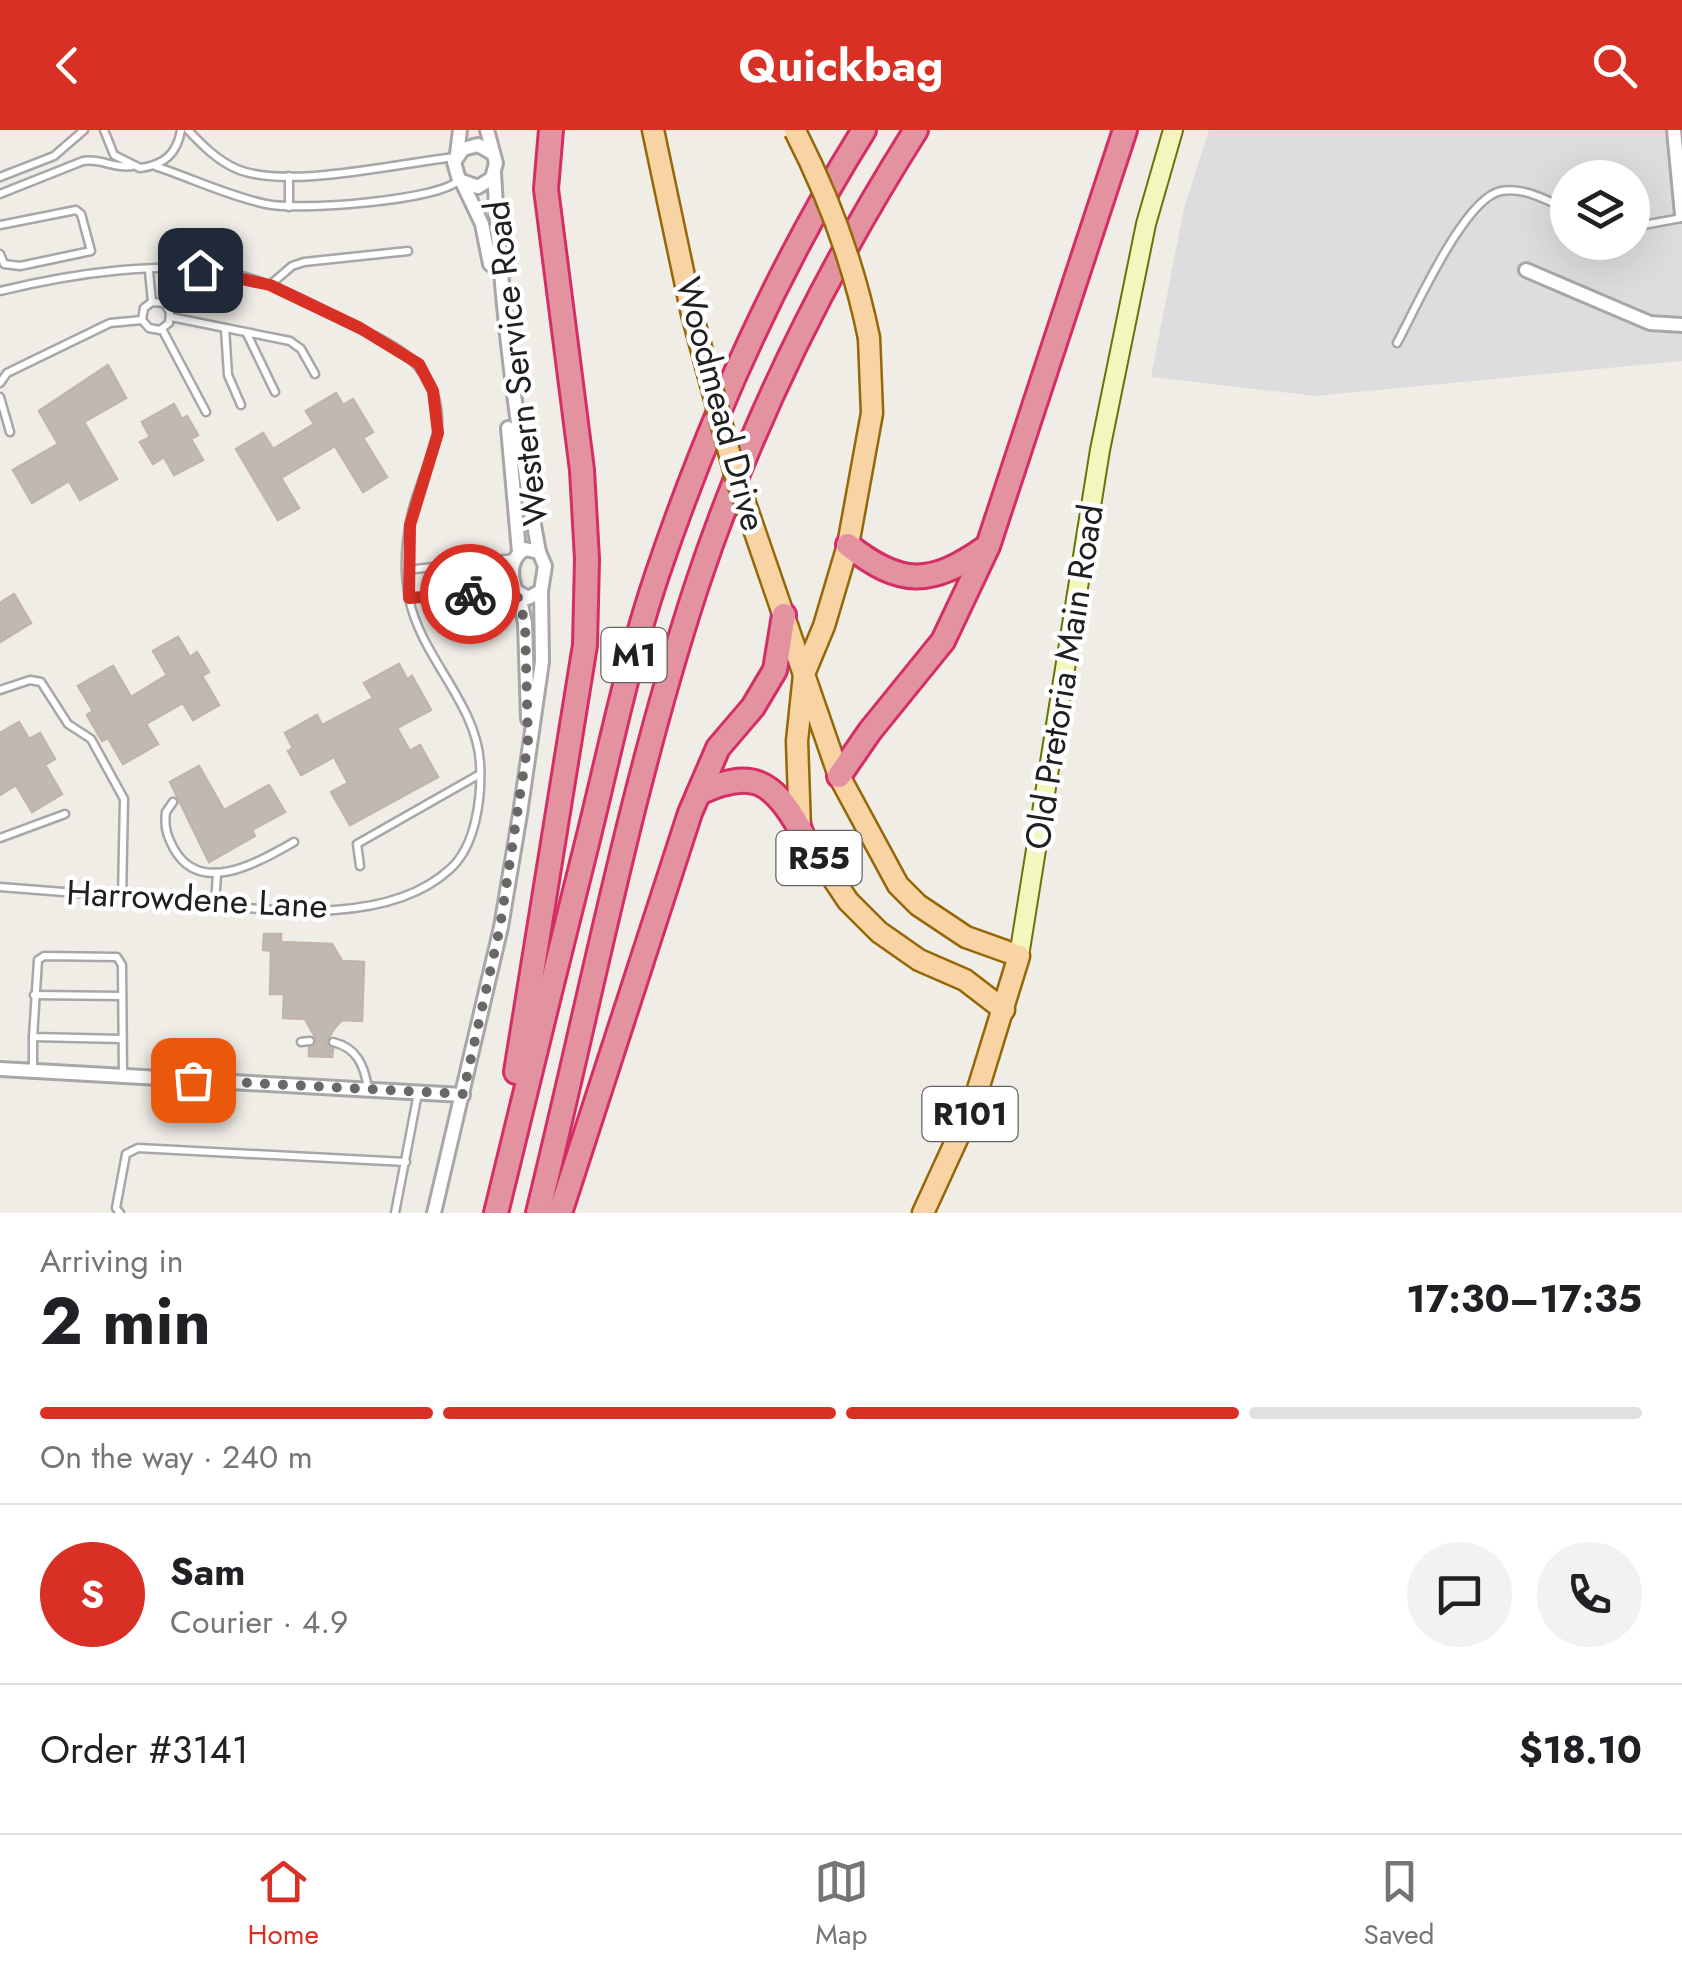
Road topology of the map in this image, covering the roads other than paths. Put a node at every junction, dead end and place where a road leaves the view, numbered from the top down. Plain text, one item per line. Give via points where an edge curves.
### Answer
1 (84, 130) edge
2 (104, 130) edge
3 (185, 130) edge
4 (460, 130) edge
5 (487, 130) edge
6 (551, 130) edge
7 (568, 130) edge
8 (654, 130) edge
9 (864, 130) edge
10 (916, 130) edge
11 (1125, 130) edge
12 (1173, 130) edge
13 (1674, 130) edge
14 (795, 131) edge
15 (492, 153) junction
16 (457, 155) junction
17 (132, 166) junction
18 (154, 166) junction
19 (494, 173) junction
20 (289, 176) junction
21 (0, 177) edge
22 (460, 181) junction
23 (0, 194) edge
24 (1550, 203) edge
25 (288, 207) junction
26 (1682, 216) edge
27 (1650, 223) edge
28 (0, 224) edge
29 (552, 231) junction
30 (408, 251) dead end
31 (0, 254) edge
32 (1526, 270) dead end
33 (149, 271) junction
34 (270, 285) junction
35 (0, 291) edge
36 (152, 302) junction
37 (171, 317) junction
38 (142, 320) junction
39 (1682, 325) edge
40 (225, 328) junction
41 (162, 329) junction
42 (246, 332) junction
43 (1396, 344) dead end
44 (315, 374) dead end
45 (0, 384) edge
46 (275, 392) dead end
47 (0, 397) edge
48 (241, 405) dead end
49 (206, 412) dead end
50 (10, 432) dead end
51 (848, 545) junction
52 (988, 546) junction
53 (539, 552) junction
54 (518, 555) junction
55 (406, 570) junction
56 (541, 591) junction
57 (517, 593) junction
58 (409, 598) junction
59 (784, 616) junction
60 (804, 674) junction
61 (0, 690) edge
62 (528, 742) junction
63 (480, 774) junction
64 (840, 776) junction
65 (698, 793) junction
66 (172, 802) dead end
67 (65, 814) dead end
68 (800, 829) junction
69 (0, 838) edge
70 (294, 842) dead end
71 (360, 866) dead end
72 (217, 874) junction
73 (0, 887) edge
74 (122, 896) junction
75 (215, 904) junction
76 (1019, 956) junction
77 (34, 995) junction
78 (122, 996) junction
79 (1004, 1010) junction
80 (32, 1037) junction
81 (122, 1038) junction
82 (333, 1042) dead end
83 (0, 1069) edge
84 (33, 1071) junction
85 (123, 1076) junction
86 (368, 1090) junction
87 (418, 1092) junction
88 (463, 1094) junction
89 (406, 1162) junction
90 (120, 1213) edge
91 (395, 1213) edge
92 (434, 1213) edge
93 (494, 1213) edge
94 (538, 1213) edge
95 (560, 1213) edge
96 (923, 1213) edge

1 - 21 lane via 54,156
2 - 17 lane via 114,156
3 - 18 lane via 173,153
3 - 20 lane via 240,171
4 - 16 street, Western Service Road
5 - 15 street, Western Service Road
6 - 29 highway via 545,173
7 - 29 highway via 556,166
8 - 59 main road, Woodmead Drive / R55, bridge via 692,314 735,474
9 - 93 highway, M1 via 751,338 657,577
10 - 94 highway, M1 via 789,361 697,584 655,729
11 - 52 highway
12 - 76 main road, Old Pretoria Main Road / R101 via 1146,224 1100,450
13 - 26 street
14 - 51 main road, Woodmead Drive / R55, bridge via 838,220 869,338 872,413
15 - 16 street via 474,145
15 - 19 street
16 - 20 lane
16 - 22 street
17 - 18 lane
17 - 23 lane via 83,161
18 - 25 lane
19 - 22 street via 478,186
19 - 53 street, Western Service Road via 500,297
20 - 25 lane
22 - 25 lane via 430,194
22 - 54 street, Western Service Road via 486,236
24 - 43 lane via 1513,190 1485,197 1466,218
26 - 27 lane
28 - 31 lane via 76,210 91,251 20,266 4,264
29 - 93 highway via 582,470 585,645
30 - 34 lane via 304,262
32 - 39 street via 1650,324
33 - 34 lane, Harrowdene Lane via 224,272
33 - 35 lane, Harrowdene Lane
33 - 36 lane
34 - 55 lane, Harrowdene Lane via 409,355 426,374 438,433 410,525
36 - 37 lane via 164,303
36 - 38 lane
37 - 40 lane
37 - 41 lane
38 - 41 lane
38 - 45 lane via 110,323 7,373
40 - 42 lane
40 - 48 lane via 226,366
41 - 49 lane
42 - 44 lane via 295,344
42 - 46 lane
47 - 50 lane
51 - 52 highway via 882,569 914,578 954,570
51 - 60 main road, Woodmead Drive / R55
52 - 64 highway via 942,641
53 - 54 street
53 - 56 street via 545,566
54 - 55 lane
54 - 57 street via 512,570
55 - 58 lane, Harrowdene Lane
56 - 57 street via 528,598
56 - 62 street via 542,662
57 - 58 lane
57 - 62 street via 525,623
58 - 63 lane, Harrowdene Lane via 428,650 466,712
59 - 60 main road, Woodmead Drive / R55
59 - 65 highway via 775,670 718,748
60 - 64 main road, Woodmead Drive / R55
60 - 68 main road, Woodmead Drive / R55 via 797,741
61 - 74 lane via 41,682 68,724 91,739 126,805
62 - 88 street via 504,908
63 - 71 lane via 357,844
63 - 75 lane, Harrowdene Lane via 468,844 448,872 420,889 376,903 310,911
64 - 76 main road, Woodmead Drive / R55 via 898,886 966,937
65 - 68 highway via 751,779 784,801
65 - 95 highway
66 - 72 lane via 165,829 179,858
67 - 69 lane
68 - 79 main road, R55 via 848,901 879,932 966,980
70 - 72 lane
72 - 75 lane
73 - 74 lane, Harrowdene Lane
74 - 75 lane, Harrowdene Lane
76 - 79 main road, Old Pretoria Main Road / R101
77 - 78 lane
77 - 78 lane via 35,966 44,956 108,955 122,965
77 - 80 lane
78 - 81 lane
79 - 96 main road, Old Pretoria Main Road / R101 via 966,1124
80 - 81 lane
80 - 84 lane
81 - 85 lane
82 - 86 lane via 353,1051
83 - 84 street
84 - 85 street
85 - 86 street
86 - 87 street
87 - 88 street
87 - 89 lane
88 - 92 street
89 - 90 lane via 138,1148 126,1154 116,1196
89 - 91 lane

